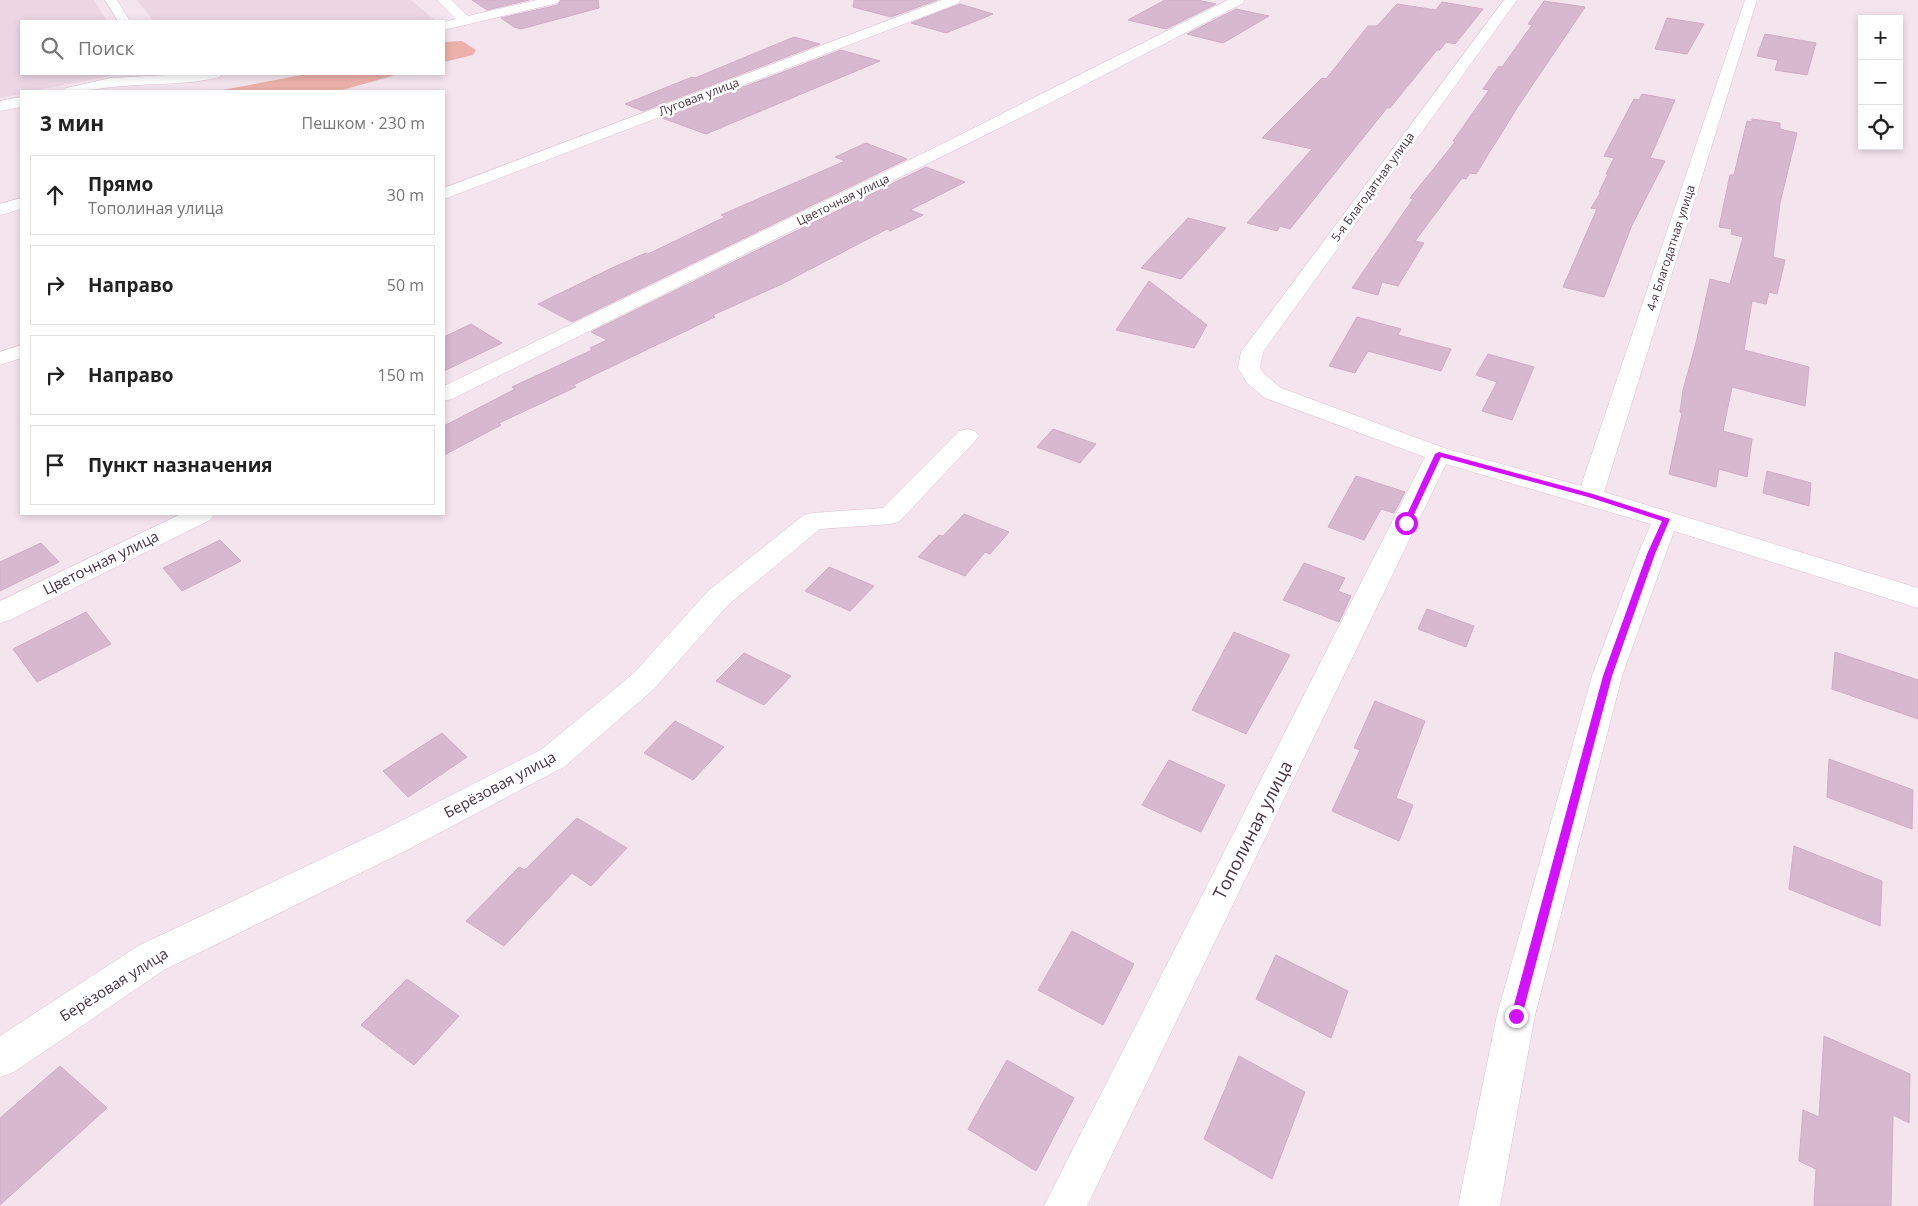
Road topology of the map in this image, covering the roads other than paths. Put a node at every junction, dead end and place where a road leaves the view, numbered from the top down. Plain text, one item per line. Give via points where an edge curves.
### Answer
1 (111, 0) edge
2 (443, 0) edge
3 (553, 0) edge
4 (954, 0) edge
5 (1238, 0) edge
6 (1511, 0) edge
7 (1751, 0) edge
8 (123, 20) edge
9 (466, 21) junction
10 (445, 26) edge
11 (209, 75) edge
12 (161, 82) edge
13 (76, 90) edge
14 (20, 102) edge
15 (0, 106) edge
16 (445, 194) edge
17 (20, 203) edge
18 (0, 210) edge
19 (20, 351) edge
20 (0, 359) edge
21 (445, 394) edge
22 (968, 436) dead end
23 (1439, 454) junction
24 (1590, 496) junction
25 (199, 515) edge
26 (1666, 519) junction
27 (1918, 598) edge
28 (0, 613) edge
29 (0, 1058) edge
30 (1065, 1206) edge
31 (1479, 1206) edge

1 - 8 street
2 - 9 street
3 - 9 street
4 - 16 street, Луговая улица
5 - 21 street, Цветочная улица via 914,166
6 - 23 street, 5-я Благодатная улица via 1252,352 1249,368 1255,378 1273,393
7 - 24 street, 4-я Благодатная улица
9 - 10 street
11 - 12 street
12 - 13 street via 114,82
14 - 15 street
17 - 18 street
19 - 20 street
22 - 29 street, Берёзовая улица via 890,516 813,520 718,598 644,681 553,758 395,840 152,958
23 - 24 street
23 - 30 street, Тополиная улица
24 - 26 street
25 - 28 street, Цветочная улица
26 - 27 street
26 - 31 street via 1607,676 1516,1016

